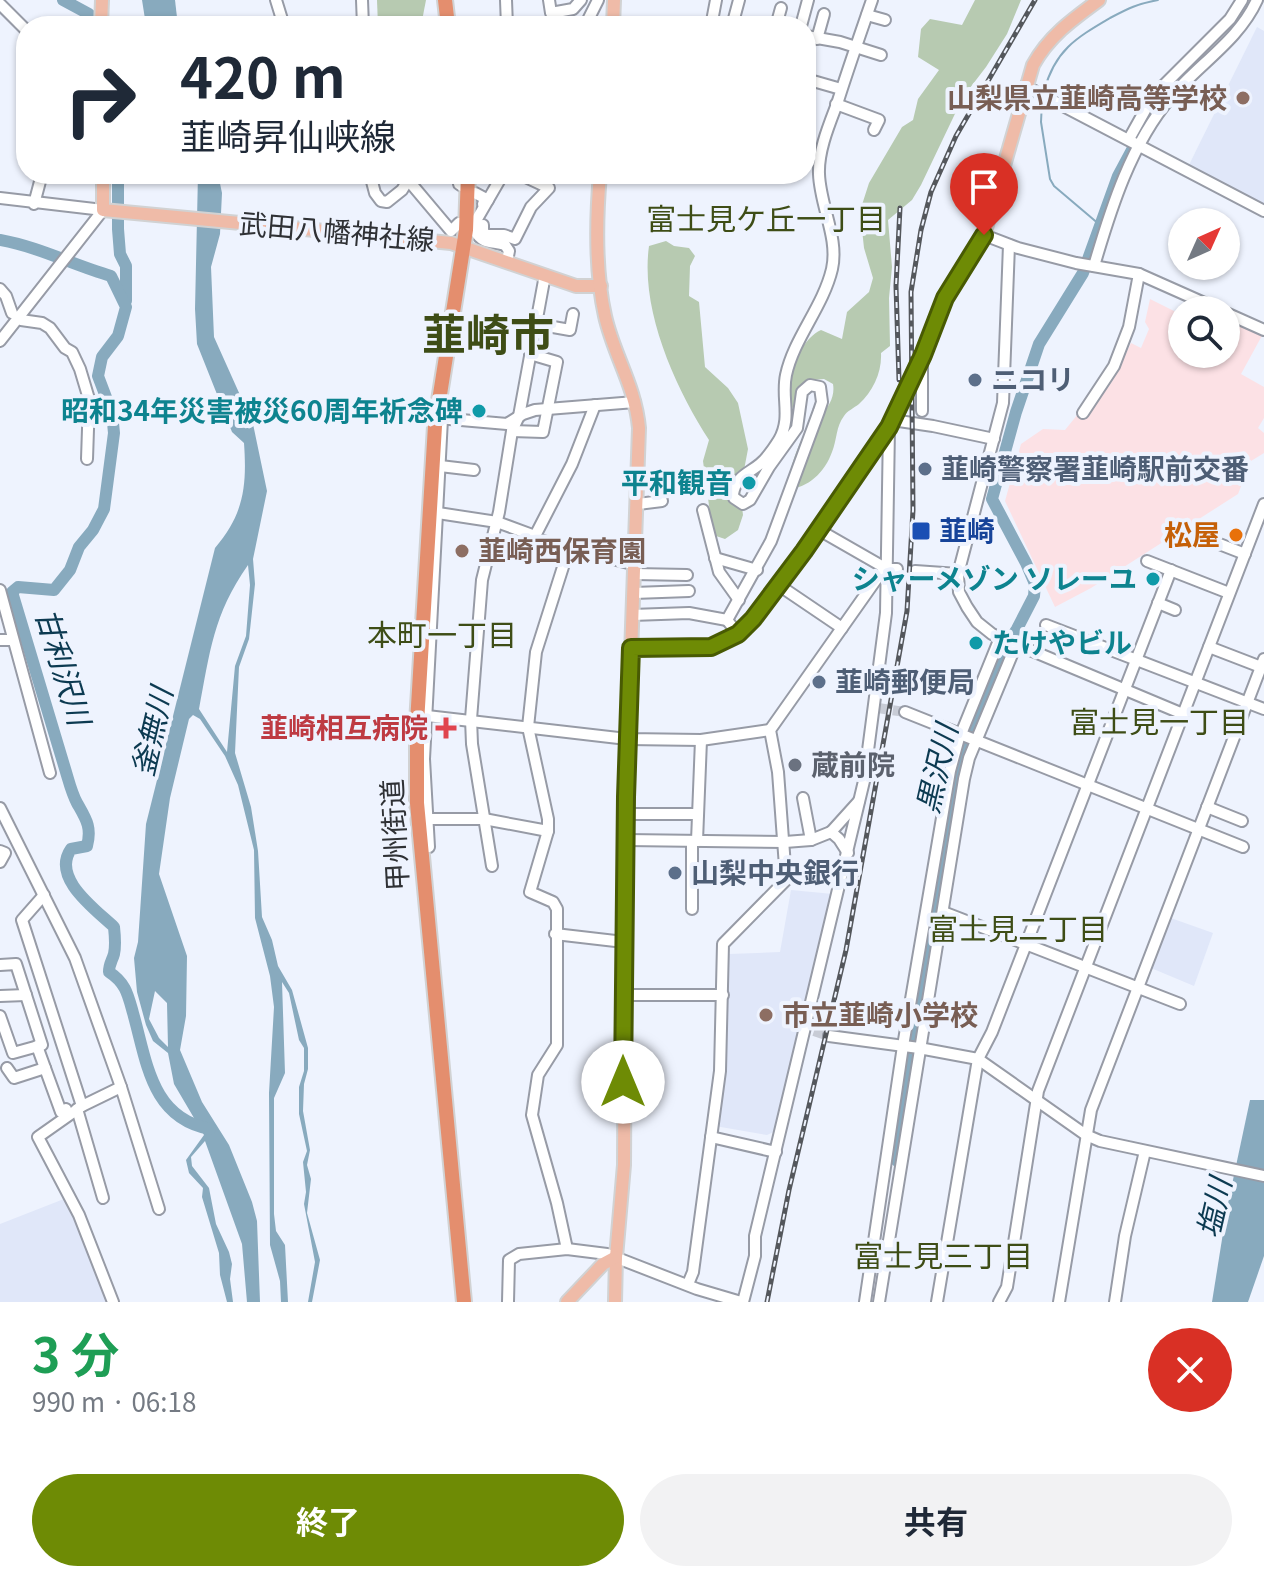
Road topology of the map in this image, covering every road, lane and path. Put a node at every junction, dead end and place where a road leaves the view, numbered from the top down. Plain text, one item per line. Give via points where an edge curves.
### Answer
1 (549, 0) edge
2 (581, 0) edge
3 (872, 0) edge
4 (1099, 0) edge
5 (1242, 0) edge
6 (1257, 0) edge
7 (0, 4) edge
8 (781, 8) dead end
9 (824, 14) dead end
10 (867, 15) junction
11 (779, 16) edge
12 (16, 20) edge
13 (885, 20) dead end
14 (816, 29) edge
15 (1211, 38) junction
16 (816, 39) edge
17 (856, 46) junction
18 (1220, 47) junction
19 (881, 55) dead end
20 (816, 82) edge
21 (1025, 86) junction
22 (841, 89) junction
23 (836, 104) junction
24 (874, 130) dead end
25 (1129, 139) junction
26 (1140, 145) junction
27 (39, 184) edge
28 (104, 184) edge
29 (373, 184) edge
30 (405, 184) edge
31 (414, 184) edge
32 (465, 184) edge
33 (497, 184) edge
34 (540, 184) edge
35 (599, 184) edge
36 (475, 193) dead end
37 (0, 198) edge
38 (488, 200) junction
39 (34, 204) junction
40 (107, 210) junction
41 (1264, 211) edge
42 (474, 212) dead end
43 (459, 223) dead end
44 (483, 225) dead end
45 (984, 235) junction
46 (492, 240) junction
47 (456, 245) junction
48 (1009, 245) junction
49 (507, 261) junction
50 (1089, 265) junction
51 (1139, 274) junction
52 (545, 275) junction
53 (601, 286) junction
54 (0, 289) edge
55 (1188, 296) edge
56 (573, 314) dead end
57 (1240, 319) edge
58 (536, 324) junction
59 (1264, 330) edge
60 (0, 341) edge
61 (530, 354) junction
62 (923, 355) junction
63 (902, 400) junction
64 (635, 402) junction
65 (595, 405) junction
66 (548, 408) junction
67 (922, 411) junction
68 (1083, 413) dead end
69 (519, 416) junction
70 (439, 418) junction
71 (890, 424) junction
72 (933, 426) junction
73 (512, 431) junction
74 (994, 439) junction
75 (87, 459) dead end
76 (440, 466) junction
77 (474, 470) dead end
78 (662, 501) dead end
79 (638, 504) junction
80 (1264, 504) edge
81 (703, 510) dead end
82 (438, 513) junction
83 (497, 522) junction
84 (819, 530) junction
85 (1195, 531) dead end
86 (535, 536) junction
87 (569, 548) junction
88 (1245, 554) junction
89 (715, 558) junction
90 (1147, 561) dead end
91 (636, 569) junction
92 (892, 569) junction
93 (757, 570) junction
94 (1171, 570) junction
95 (915, 571) dead end
96 (958, 574) junction
97 (687, 575) dead end
98 (780, 586) junction
99 (0, 590) edge
100 (689, 591) dead end
101 (634, 593) junction
102 (1229, 593) junction
103 (739, 600) junction
104 (1158, 603) junction
105 (1175, 610) dead end
106 (632, 615) junction
107 (727, 620) junction
108 (1046, 625) dead end
109 (842, 628) junction
110 (738, 634) junction
111 (1000, 638) junction
112 (0, 640) edge
113 (13, 640) junction
114 (1016, 645) junction
115 (1209, 647) junction
116 (631, 648) junction
117 (1136, 660) junction
118 (1262, 663) edge
119 (1195, 683) junction
120 (1123, 691) junction
121 (1247, 703) junction
122 (1264, 709) edge
123 (905, 712) tunnel mouth
124 (1183, 714) junction
125 (427, 716) junction
126 (471, 719) junction
127 (528, 727) junction
128 (770, 730) junction
129 (961, 734) junction
130 (627, 739) junction
131 (701, 740) junction
132 (976, 740) junction
133 (50, 773) dead end
134 (1088, 785) junction
135 (803, 798) dead end
136 (860, 800) junction
137 (1207, 807) junction
138 (0, 808) edge
139 (1148, 808) junction
140 (626, 814) junction
141 (698, 814) junction
142 (426, 819) junction
143 (484, 819) junction
144 (1242, 821) dead end
145 (1199, 828) junction
146 (548, 831) junction
147 (831, 832) junction
148 (626, 840) junction
149 (811, 840) junction
150 (695, 841) junction
151 (785, 842) junction
152 (429, 847) dead end
153 (1243, 847) dead end
154 (0, 851) edge
155 (848, 853) junction
156 (0, 862) edge
157 (492, 866) dead end
158 (44, 895) junction
159 (692, 909) dead end
160 (943, 912) junction
161 (555, 934) junction
162 (624, 942) junction
163 (1026, 944) junction
164 (0, 965) edge
165 (1086, 967) junction
166 (1139, 988) junction
167 (26, 995) junction
168 (624, 995) junction
169 (723, 995) junction
170 (0, 996) edge
171 (1180, 1004) dead end
172 (0, 1016) edge
173 (829, 1036) tunnel mouth
174 (37, 1046) junction
175 (903, 1046) junction
176 (919, 1048) junction
177 (978, 1059) junction
178 (7, 1068) dead end
179 (45, 1068) junction
180 (121, 1087) junction
181 (1037, 1100) junction
182 (75, 1108) junction
183 (1086, 1135) junction
184 (711, 1137) junction
185 (1147, 1151) junction
186 (776, 1152) junction
187 (1264, 1176) edge
188 (103, 1198) dead end
189 (159, 1209) dead end
190 (567, 1249) junction
191 (616, 1257) junction
192 (688, 1284) junction
193 (113, 1302) edge
194 (464, 1302) edge
195 (508, 1302) edge
196 (567, 1302) edge
197 (615, 1302) edge
198 (742, 1302) edge
199 (865, 1302) edge
200 (879, 1302) edge
201 (937, 1302) edge
202 (999, 1302) edge
203 (1059, 1302) edge
204 (1115, 1302) edge

1 - 2 street via 551,13 573,9
3 - 10 street
4 - 21 main road via 1049,42
5 - 15 street
6 - 18 street via 1245,23
7 - 12 street
8 - 11 street
9 - 14 street
10 - 13 street
10 - 17 street
15 - 18 street
15 - 25 street via 1153,96
16 - 17 street
17 - 19 street
17 - 22 street
18 - 26 street via 1173,95
20 - 22 street
21 - 25 street
21 - 45 main road
22 - 23 street
23 - 24 street via 879,120
23 - 93 street via 818,173 835,253 832,269 790,363 779,440 734,486 734,498 743,504 750,500 797,428 802,392 818,386 819,411
25 - 26 street
26 - 41 street
26 - 50 street
27 - 39 street
28 - 40 main road
29 - 30 street via 381,201 387,202
31 - 43 street via 451,231
32 - 47 highway, 甲州街道 via 466,230
33 - 38 street
34 - 46 street via 549,188 531,207 515,239 504,235
35 - 53 main road
36 - 38 street
37 - 39 street
38 - 42 street
38 - 46 street via 475,231 479,239
39 - 40 street
40 - 47 main road, 武田八幡神社線
40 - 60 street
44 - 46 street
45 - 48 street
45 - 62 main road via 945,298
46 - 49 street via 505,245
47 - 49 main road, 武田八幡神社線
47 - 70 highway, 甲州街道
48 - 50 street
48 - 74 street via 1005,387
49 - 52 main road, 武田八幡神社線
50 - 51 street
51 - 55 street
51 - 68 street via 1129,327 1114,366
52 - 53 main road, 武田八幡神社線 via 576,286
52 - 58 street
53 - 64 main road via 605,317
54 - 75 street via 16,316 50,328 72,352 89,399
56 - 58 street via 570,330
57 - 59 street
58 - 61 street
61 - 66 street via 557,362
61 - 69 street
62 - 63 main road
62 - 67 street
63 - 67 street
63 - 71 main road
64 - 65 street
64 - 79 main road
65 - 66 street
65 - 86 street
66 - 69 street
66 - 73 street via 543,432
67 - 72 street
69 - 70 street via 507,424
69 - 73 street
70 - 76 street
70 - 194 highway, 甲州街道 via 417,723 417,803
71 - 72 street
71 - 84 main road
71 - 92 street
72 - 74 street
73 - 83 street
74 - 96 street
76 - 77 street
76 - 82 street
78 - 79 street
79 - 91 main road
80 - 88 street
81 - 89 street
82 - 83 street
82 - 125 street
83 - 86 street
83 - 126 street via 482,580
84 - 92 street
84 - 98 main road
85 - 88 street
86 - 87 street
87 - 91 street
87 - 127 street via 536,652
88 - 102 street
89 - 93 street
89 - 103 street
90 - 94 street
91 - 97 street
91 - 101 main road
92 - 109 street via 880,574
92 - 136 street
93 - 103 street
94 - 102 street
94 - 104 street
95 - 96 street
96 - 111 street via 967,607 977,622
98 - 109 street
98 - 110 main road
99 - 113 street
100 - 101 street
101 - 106 main road
102 - 115 street
103 - 107 street
104 - 105 street
104 - 117 street
106 - 107 street via 689,613
106 - 116 main road
107 - 110 street
108 - 117 street
109 - 128 street
110 - 116 main road via 711,647
111 - 114 street
111 - 129 street
112 - 113 street
113 - 133 street
114 - 120 street
114 - 132 street
115 - 118 street
115 - 119 street
116 - 130 main road
117 - 119 street
117 - 120 street
118 - 121 street
119 - 121 street
119 - 124 street
120 - 124 street
120 - 134 street
121 - 122 street
121 - 137 street
123 - 129 street
124 - 139 street
125 - 126 street
125 - 142 street
126 - 127 street
126 - 143 street
127 - 130 street
127 - 146 street
128 - 131 street
128 - 151 street
129 - 132 street
129 - 175 street via 950,771
130 - 131 street
130 - 140 main road
131 - 141 street
132 - 134 street
132 - 160 street via 964,779
134 - 139 street
134 - 163 street
135 - 149 street
136 - 147 street
136 - 155 street
137 - 144 street
137 - 145 street
138 - 158 street
139 - 145 street
139 - 165 street
140 - 141 street
140 - 148 main road
141 - 150 street
142 - 143 street
142 - 152 street
143 - 146 street
143 - 157 street
145 - 153 street
145 - 166 street
146 - 161 street via 530,892 553,902
147 - 149 street
147 - 155 street
148 - 150 street
148 - 162 main road
149 - 151 street
150 - 151 street
150 - 159 street
151 - 169 street via 786,880 723,944
154 - 156 street via 5,853
155 - 186 street via 810,1029
158 - 180 street via 75,958
158 - 182 street via 22,920
160 - 163 street
160 - 176 street
161 - 162 street
161 - 190 street via 557,1045 538,1075 532,1115
162 - 168 main road
163 - 165 street
163 - 177 street
164 - 167 street via 16,964
165 - 166 street
165 - 181 street
166 - 171 street
166 - 183 street
167 - 170 street
167 - 174 street via 42,1045
168 - 169 street
168 - 191 main road via 624,1165
169 - 184 street
172 - 174 street via 13,1053
173 - 175 street
174 - 179 street
175 - 176 street
175 - 199 street
176 - 177 street
176 - 200 street
177 - 181 street
177 - 201 street
178 - 179 street via 14,1078
179 - 182 street via 61,1112
180 - 182 street
180 - 189 street
181 - 183 street
181 - 202 street via 1007,1287
182 - 188 street
182 - 193 street via 38,1137 79,1215
183 - 185 street
183 - 203 street
184 - 186 street
184 - 192 street
185 - 187 street
185 - 204 street
186 - 198 street
190 - 191 street
190 - 195 street via 519,1254 509,1260
191 - 192 street
191 - 196 main road
191 - 197 main road
192 - 198 street

